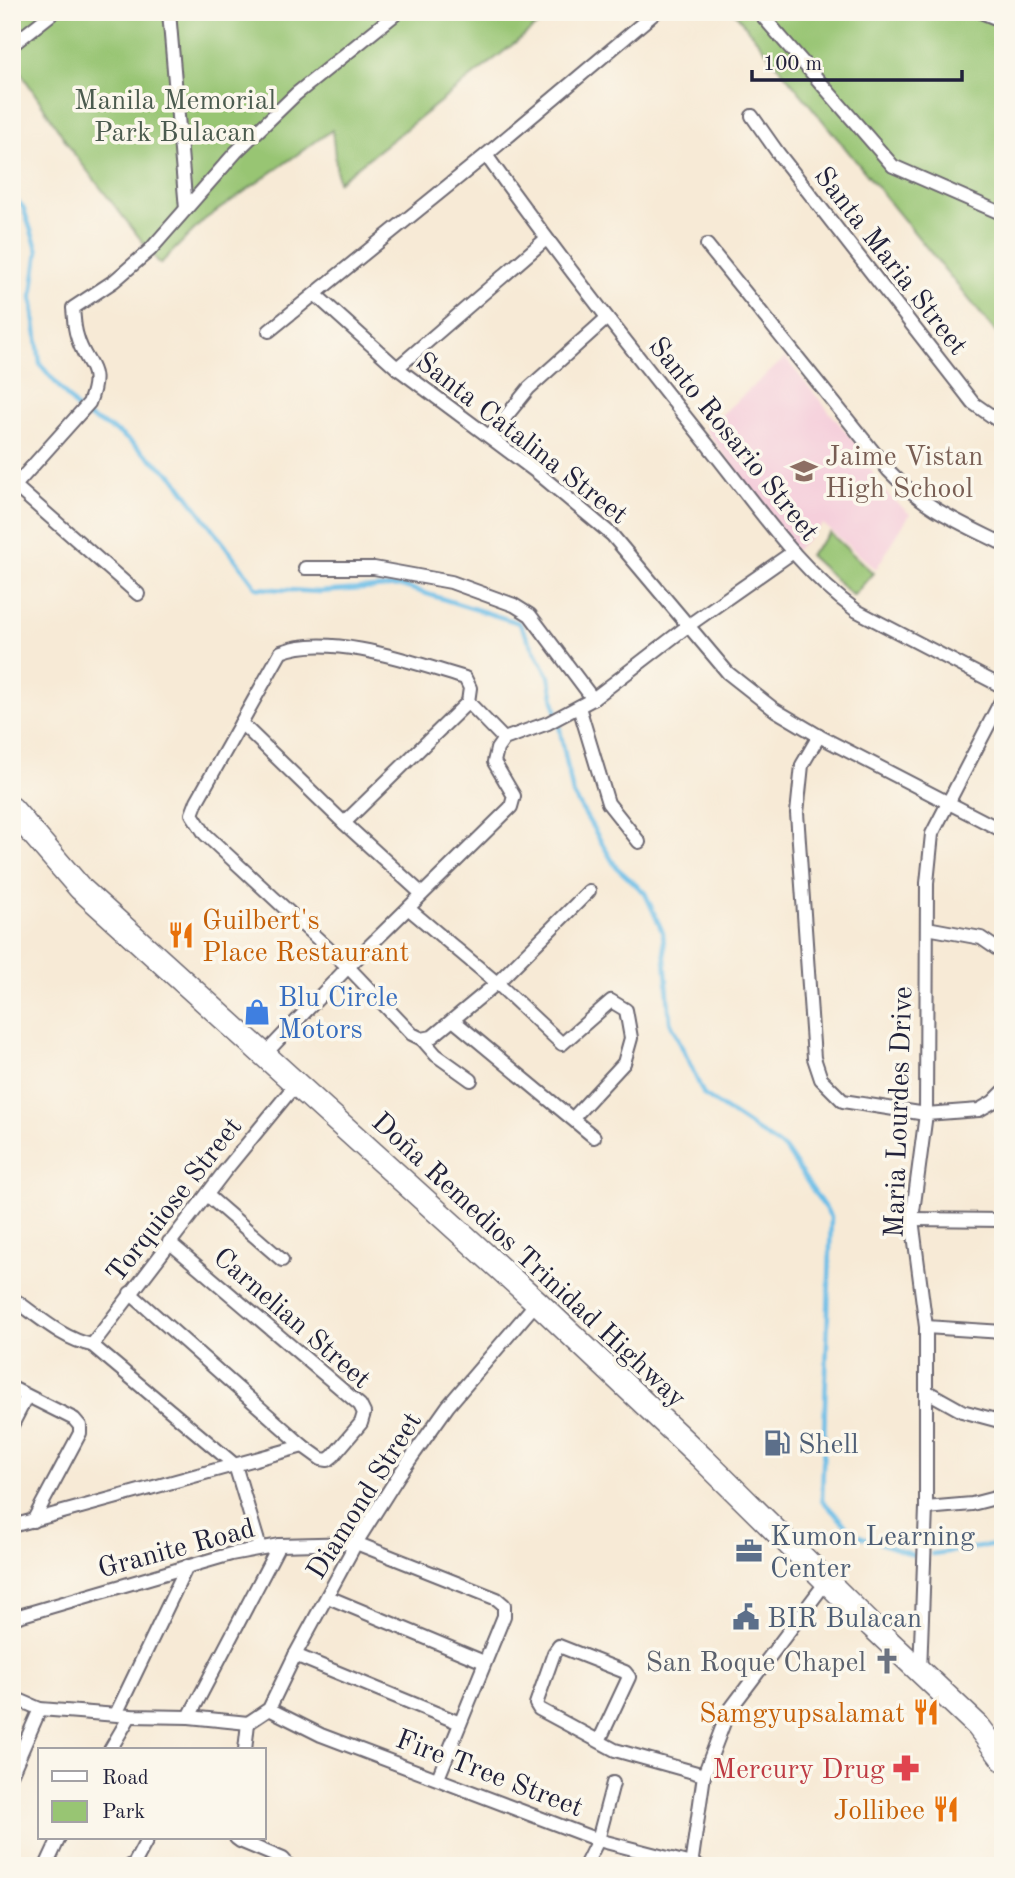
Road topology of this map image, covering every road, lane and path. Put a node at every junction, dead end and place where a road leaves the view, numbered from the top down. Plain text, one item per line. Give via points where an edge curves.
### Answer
1 (54, 12) edge
2 (169, 12) edge
3 (398, 12) edge
4 (656, 12) edge
5 (759, 12) edge
6 (981, 12) edge
7 (1003, 21) edge
8 (12, 45) edge
9 (752, 116) dead end
10 (486, 155) junction
11 (186, 209) junction
12 (1003, 214) edge
13 (546, 239) junction
14 (707, 245) dead end
15 (316, 295) junction
16 (607, 318) junction
17 (269, 331) dead end
18 (397, 368) junction
19 (1003, 424) edge
20 (490, 436) junction
21 (14, 487) edge
22 (1003, 544) edge
23 (793, 552) junction
24 (305, 568) dead end
25 (138, 594) dead end
26 (689, 625) junction
27 (1003, 687) edge
28 (1003, 697) edge
29 (593, 699) junction
30 (468, 702) junction
31 (576, 709) junction
32 (242, 723) junction
33 (819, 736) junction
34 (504, 739) junction
35 (947, 802) junction
36 (12, 809) edge
37 (344, 823) junction
38 (1003, 831) edge
39 (639, 842) dead end
40 (589, 891) dead end
41 (422, 894) junction
42 (408, 909) junction
43 (928, 928) junction
44 (1003, 953) edge
45 (348, 967) junction
46 (497, 983) junction
47 (453, 1020) junction
48 (422, 1039) junction
49 (264, 1055) junction
50 (471, 1080) dead end
51 (296, 1084) junction
52 (1003, 1092) edge
53 (926, 1114) junction
54 (573, 1118) junction
55 (594, 1137) dead end
56 (207, 1195) junction
57 (912, 1219) junction
58 (1003, 1220) edge
59 (169, 1242) junction
60 (282, 1260) dead end
61 (130, 1293) junction
62 (12, 1298) edge
63 (537, 1301) junction
64 (926, 1327) junction
65 (1003, 1332) edge
66 (92, 1345) junction
67 (12, 1388) edge
68 (926, 1391) junction
69 (27, 1396) junction
70 (1003, 1422) edge
71 (12, 1425) edge
72 (303, 1446) junction
73 (235, 1465) junction
74 (1003, 1496) edge
75 (926, 1508) junction
76 (33, 1521) junction
77 (12, 1527) edge
78 (356, 1543) junction
79 (279, 1545) junction
80 (260, 1548) junction
81 (187, 1566) junction
82 (827, 1583) junction
83 (328, 1597) junction
84 (12, 1618) edge
85 (295, 1654) junction
86 (484, 1662) junction
87 (920, 1672) junction
88 (12, 1697) edge
89 (40, 1709) junction
90 (269, 1709) junction
91 (116, 1714) junction
92 (130, 1716) junction
93 (189, 1717) junction
94 (248, 1723) junction
95 (460, 1723) junction
96 (599, 1741) junction
97 (111, 1748) edge
98 (245, 1748) edge
99 (1003, 1759) edge
100 (12, 1773) edge
101 (704, 1775) junction
102 (438, 1778) junction
103 (613, 1783) dead end
104 (58, 1840) edge
105 (148, 1840) edge
106 (239, 1840) edge
107 (598, 1840) junction
108 (134, 1865) edge
109 (694, 1865) edge
110 (46, 1866) edge
111 (289, 1866) edge
112 (585, 1866) edge

1 - 8 street
2 - 11 street
3 - 11 street via 296,94
4 - 10 street
5 - 12 street via 892,166
6 - 7 street
9 - 19 street, Santa Maria Street via 973,403
10 - 13 street, Santo Rosario Street
10 - 15 street
11 - 21 street via 150,250 73,308 77,337 96,376 89,403
13 - 16 street, Santo Rosario Street
13 - 18 street
14 - 22 street via 906,489 929,507
15 - 17 street
15 - 18 street, Santa Catalina Street
16 - 20 street via 529,388
16 - 23 street, Santo Rosario Street
18 - 20 street, Santa Catalina Street
20 - 26 street, Santa Catalina Street via 612,535
21 - 25 street
23 - 26 street
23 - 27 street, Santo Rosario Street via 857,611
24 - 29 street via 374,568 451,582 514,605 530,615
26 - 29 street
26 - 33 street, Santa Catalina Street via 728,673 775,710
28 - 35 street, Maria Lourdes Drive
29 - 31 street
30 - 32 street via 470,688 465,678 368,650 298,645 281,652
30 - 34 street
30 - 37 street
31 - 34 street
31 - 39 street via 608,803
32 - 37 street
32 - 45 street via 192,814 205,834
33 - 35 street, Santa Catalina Street
33 - 53 street via 802,765 797,813 814,1058 821,1079 843,1101
34 - 41 street via 494,762 514,796 511,807
35 - 38 street, Santa Catalina Street
35 - 43 street, Maria Lourdes Drive via 932,834
36 - 49 highway, Doña Remedios Trinidad Highway via 80,888
37 - 41 street
40 - 46 street
41 - 42 street
42 - 45 street
42 - 46 street
43 - 44 street via 981,938
43 - 53 street, Maria Lourdes Drive
45 - 48 street
45 - 49 street
46 - 47 street
46 - 54 street via 562,1044 611,1001 626,1010 631,1038 624,1063
47 - 48 street via 432,1037
47 - 54 street
48 - 50 street
49 - 51 highway, Doña Remedios Trinidad Highway
51 - 56 street, Torquiose Street
51 - 63 highway, Doña Remedios Trinidad Highway
52 - 53 street via 979,1110
53 - 57 street, Maria Lourdes Drive
54 - 55 street
56 - 59 street, Torquiose Street
56 - 60 street
57 - 58 street
57 - 64 street, Maria Lourdes Drive
59 - 61 street, Torquiose Street
59 - 72 street, Carnelian Street via 360,1405 364,1413 361,1423 328,1460
61 - 66 street, Torquiose Street
61 - 72 street, Carnelian Street
62 - 66 street via 65,1335
63 - 78 street, Diamond Street via 448,1406
63 - 82 highway, Doña Remedios Trinidad Highway
64 - 65 street
64 - 68 street, Maria Lourdes Drive
66 - 73 street
67 - 69 street
68 - 70 street via 962,1411
68 - 75 street, Maria Lourdes Drive
69 - 71 street
69 - 76 street via 75,1419 80,1426
72 - 73 street
73 - 76 street
73 - 80 street
74 - 75 street
75 - 87 street, Maria Lourdes Drive
76 - 77 street
78 - 79 street, Granite Road
78 - 83 street, Diamond Street
78 - 86 street via 504,1605
79 - 80 street, Granite Road
79 - 93 street
80 - 81 street, Granite Road
81 - 84 street, Granite Road
81 - 91 street
82 - 87 highway, Doña Remedios Trinidad Highway
82 - 101 street via 729,1712
83 - 85 street, Diamond Street
83 - 86 street
85 - 90 street, Diamond Street
85 - 95 street
86 - 95 street
87 - 99 highway, Doña Remedios Trinidad Highway via 978,1726
88 - 89 street
89 - 91 street
89 - 100 street
90 - 94 street
90 - 102 street, Fire Tree Street via 321,1735
91 - 92 street
92 - 93 street
92 - 97 street
93 - 94 street
94 - 98 street
95 - 102 street
96 - 96 street via 536,1704 559,1646 629,1676
96 - 101 street via 627,1754
101 - 109 street
102 - 107 street, Fire Tree Street
103 - 107 street
104 - 110 street
105 - 108 street
106 - 111 street
107 - 109 street, Fire Tree Street
107 - 112 street

